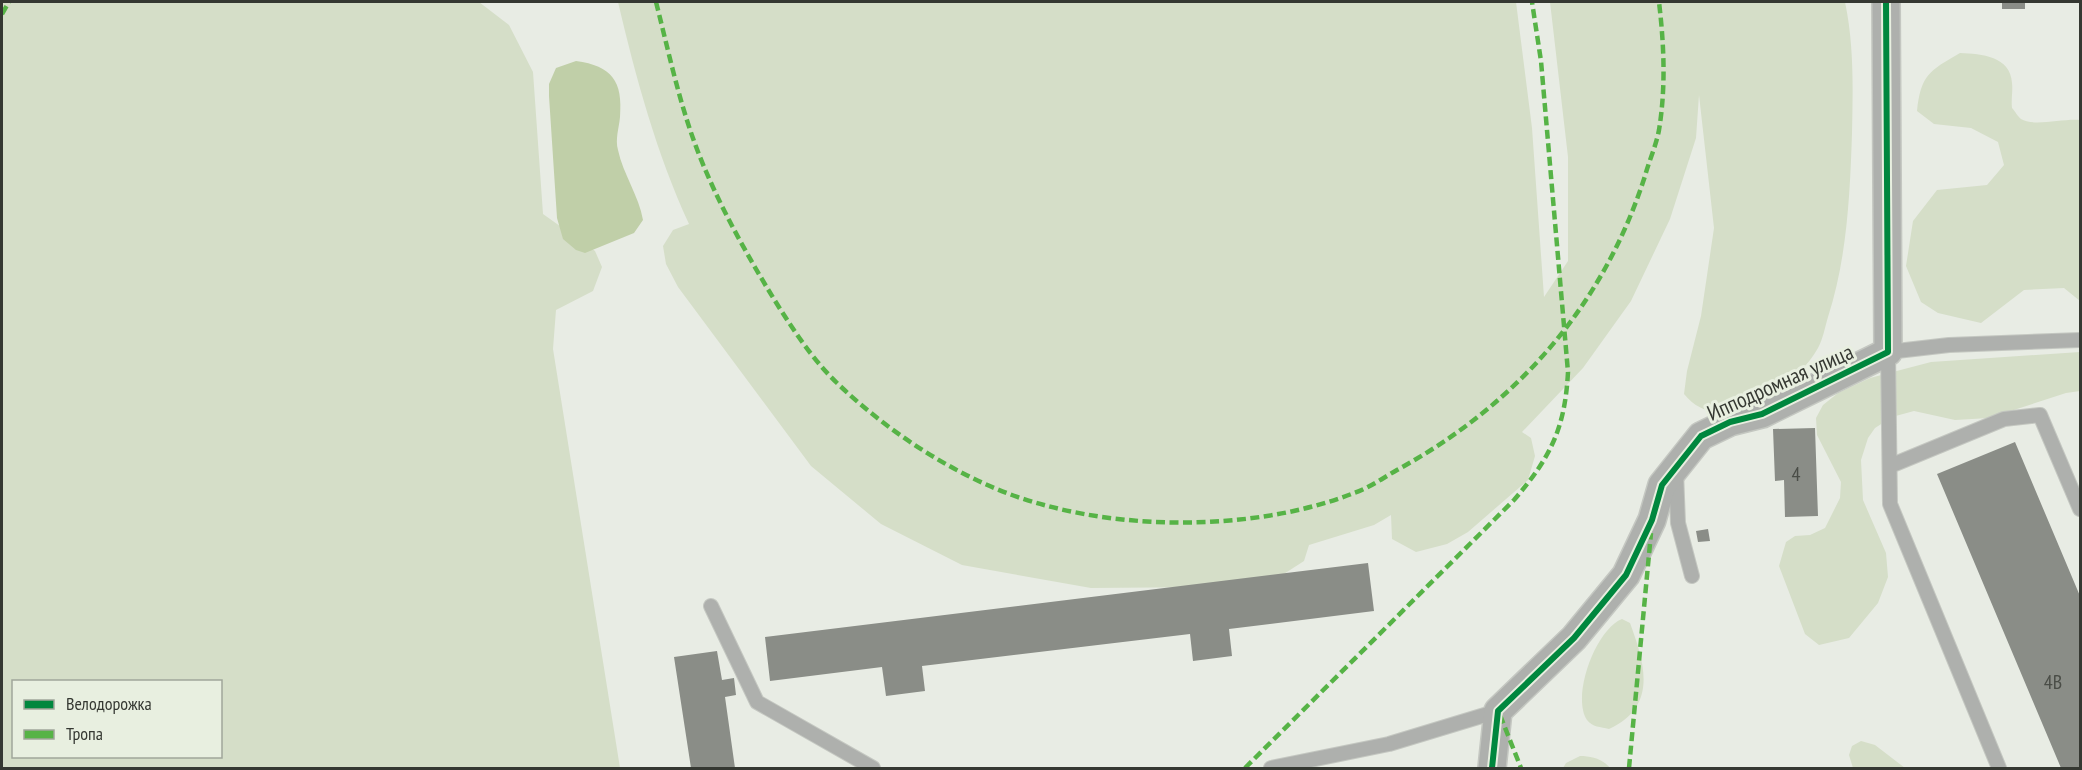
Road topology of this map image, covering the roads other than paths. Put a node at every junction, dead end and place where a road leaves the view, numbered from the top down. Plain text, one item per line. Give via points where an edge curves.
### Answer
1 (1886, 2) edge
2 (2080, 340) edge
3 (1888, 352) junction
4 (1890, 466) junction
5 (1676, 467) junction
6 (2077, 489) edge
7 (2080, 509) edge
8 (1692, 576) dead end
9 (711, 606) dead end
10 (1498, 711) junction
11 (873, 768) edge
12 (1271, 768) edge
13 (1491, 768) edge
14 (1999, 768) edge

1 - 3 street, Ипподромная улица
2 - 3 lane via 1949,345
3 - 4 lane
3 - 5 street, Ипподромная улица via 1762,414 1730,422 1701,436
4 - 6 lane via 2004,419 2040,415
4 - 14 lane via 1890,504
5 - 8 lane via 1678,524
5 - 10 street, Ипподромная улица via 1662,485 1652,520 1626,575 1574,638
6 - 7 lane
9 - 11 lane via 757,702
10 - 12 lane via 1389,744
10 - 13 street

